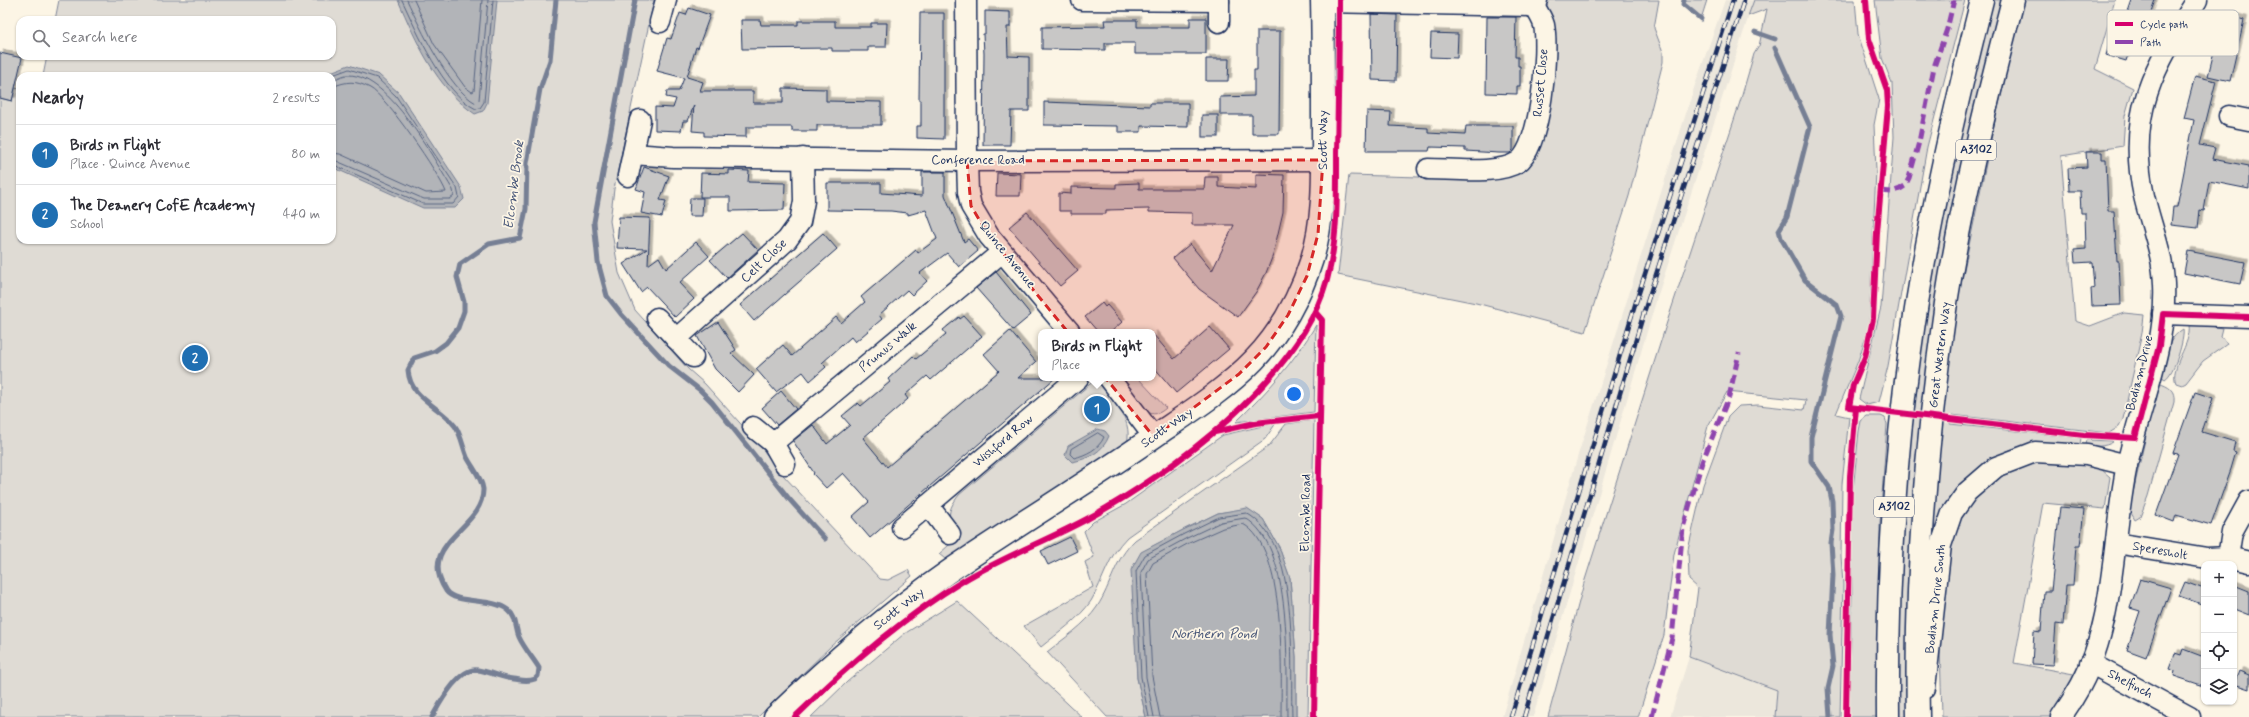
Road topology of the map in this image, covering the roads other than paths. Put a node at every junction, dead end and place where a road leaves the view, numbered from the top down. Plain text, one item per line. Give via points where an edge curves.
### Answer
1 (666, 0) edge
2 (966, 0) edge
3 (1082, 0) edge
4 (1982, 0) edge
5 (2013, 0) edge
6 (2197, 0) edge
7 (1219, 1) edge
8 (1322, 1) edge
9 (1535, 3) edge
10 (2191, 10) edge
11 (660, 22) dead end
12 (1219, 22) dead end
13 (2162, 56) edge
14 (2229, 116) dead end
15 (640, 120) dead end
16 (2249, 120) edge
17 (633, 154) junction
18 (803, 158) junction
19 (1323, 160) junction
20 (966, 161) junction
21 (1428, 169) dead end
22 (628, 176) dead end
23 (1002, 252) junction
24 (2163, 314) junction
25 (657, 318) dead end
26 (2249, 318) edge
27 (1067, 329) edge
28 (676, 339) junction
29 (693, 357) dead end
30 (1074, 381) edge
31 (1110, 381) edge
32 (753, 427) dead end
33 (1154, 437) junction
34 (773, 443) junction
35 (785, 464) dead end
36 (2127, 465) junction
37 (2249, 501) edge
38 (928, 505) junction
39 (902, 527) dead end
40 (950, 534) dead end
41 (2116, 543) junction
42 (2228, 557) junction
43 (2249, 562) edge
44 (2090, 663) junction
45 (775, 717) edge
46 (1888, 717) edge
47 (1920, 717) edge
48 (2061, 717) edge
49 (2190, 717) edge

1 - 11 street
2 - 20 street, Quince Avenue
3 - 7 street
4 - 46 main road, A3102 via 1935,203 1910,350 1892,528 1888,622
5 - 47 main road, Great Western Way / A3102 via 1969,179 1941,339 1922,527 1918,617
6 - 10 street, Bodiam Drive
7 - 12 street
8 - 9 street
8 - 19 main road, Scott Way
9 - 21 street, Russet Close via 1545,31 1542,84 1540,112 1526,155 1504,169
13 - 24 street, Bodiam Drive via 2154,71 2140,117 2138,142 2144,197 2162,264
14 - 16 street
15 - 17 street
17 - 18 street, Conference Road via 673,157
17 - 22 street
18 - 20 street, Conference Road
18 - 28 street, Celt Close via 804,201 800,222 788,240
19 - 20 street, Conference Road
19 - 33 main road, Scott Way via 1323,196 1318,234 1306,276 1288,315 1266,347 1239,374
20 - 23 street, Quince Avenue via 971,206
23 - 27 street, Quince Avenue
23 - 34 street, Prunus Walk
24 - 26 street
24 - 36 street, Bodiam Drive via 2152,376
25 - 28 street
28 - 29 street
30 - 38 street, Wishford Row
31 - 33 street
32 - 34 street
33 - 45 main road, Scott Way via 904,604 832,664
34 - 35 street
36 - 41 street, Bodiam Drive
36 - 47 street, Bodiam Drive South via 2087,455 2035,452 1996,467 1967,492 1952,513 1941,545
37 - 42 street via 2232,532
38 - 39 street, Wishford Row
38 - 40 street
41 - 42 street, Speresholt via 2207,558
41 - 44 street, Bodiam Drive via 2103,620
42 - 43 street, Speresholt
44 - 48 street, Bodiam Drive via 2082,684
44 - 49 street, Shelfinch

